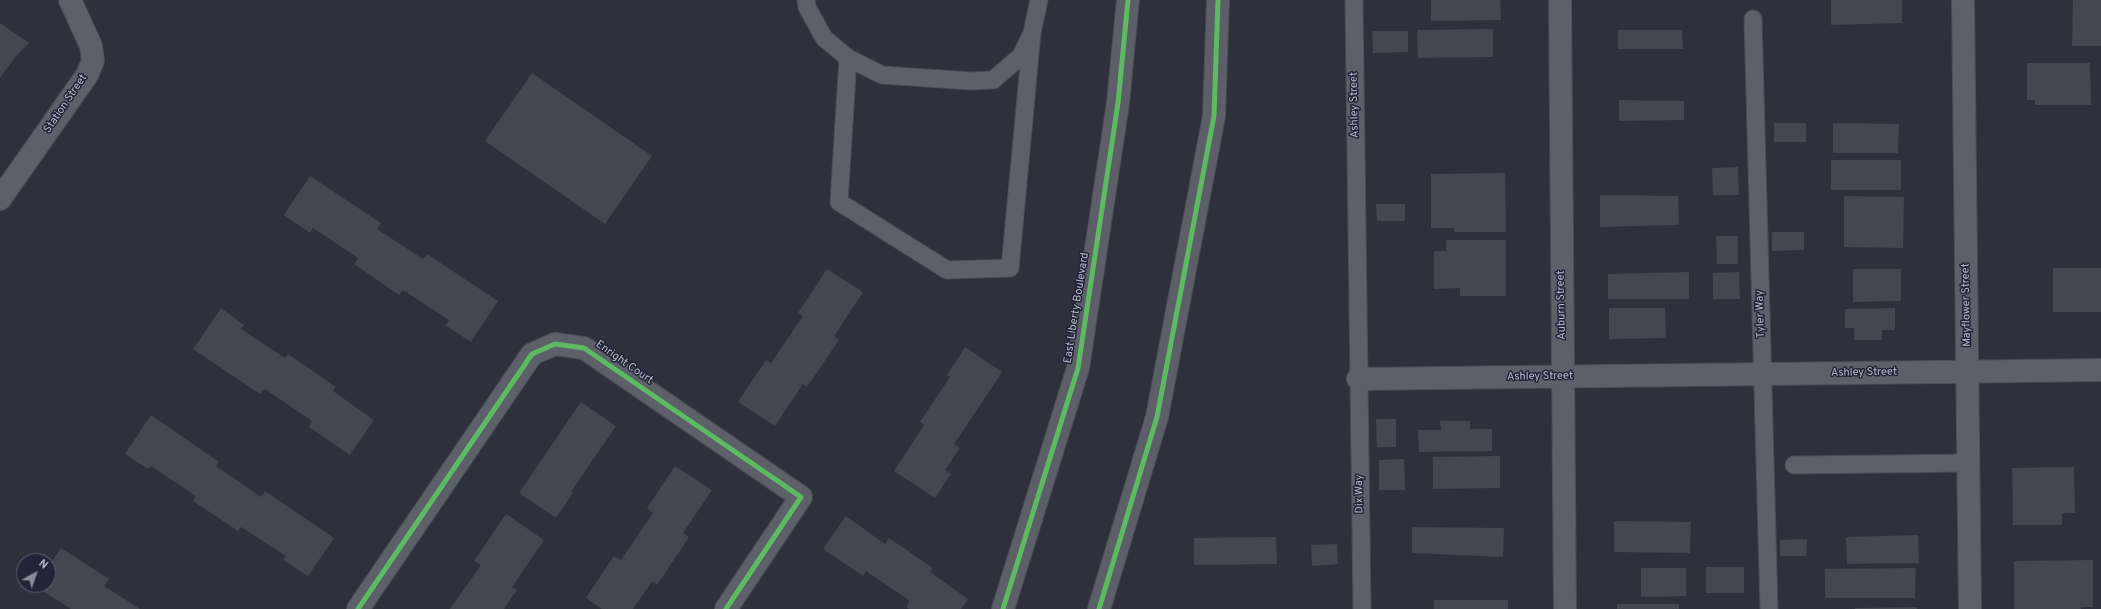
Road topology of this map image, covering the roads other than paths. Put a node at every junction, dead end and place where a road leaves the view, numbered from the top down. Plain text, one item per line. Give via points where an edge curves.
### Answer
1 (70, 0) edge
2 (806, 0) edge
3 (1039, 0) edge
4 (1128, 0) edge
5 (1218, 0) edge
6 (1354, 0) edge
7 (1560, 0) edge
8 (1963, 0) edge
9 (1753, 20) dead end
10 (1032, 33) junction
11 (848, 58) junction
12 (0, 199) edge
13 (2101, 370) edge
14 (1967, 372) junction
15 (1763, 375) junction
16 (1563, 377) junction
17 (1358, 379) junction
18 (1969, 462) junction
19 (1794, 465) dead end
20 (358, 609) edge
21 (726, 609) edge
22 (1003, 609) edge
23 (1099, 609) edge
24 (1362, 609) edge
25 (1565, 609) edge
26 (1769, 609) edge
27 (1970, 609) edge

1 - 12 street, Station Street via 91,46 92,60 86,75
2 - 11 lane via 807,7 824,38
3 - 10 lane
4 - 22 main road, East Liberty Boulevard via 1118,103 1078,368
5 - 23 main road via 1214,116 1157,417
6 - 17 lane, Ashley Street
7 - 16 street, Auburn Street
8 - 14 street, Mayflower Street
9 - 15 lane, Tyler Way
10 - 11 lane via 1022,56 993,80 882,75
10 - 11 lane via 1010,268 947,270 839,202
13 - 14 street, Ashley Street
14 - 15 street, Ashley Street
14 - 18 street, Mayflower Street
15 - 16 street, Ashley Street
15 - 26 lane, Tyler Way
16 - 17 street, Ashley Street
16 - 25 street, Auburn Street
17 - 24 lane, Dix Way
18 - 19 lane
18 - 27 street, Mayflower Street
20 - 21 street, Enright Court via 532,354 555,344 584,348 801,497

